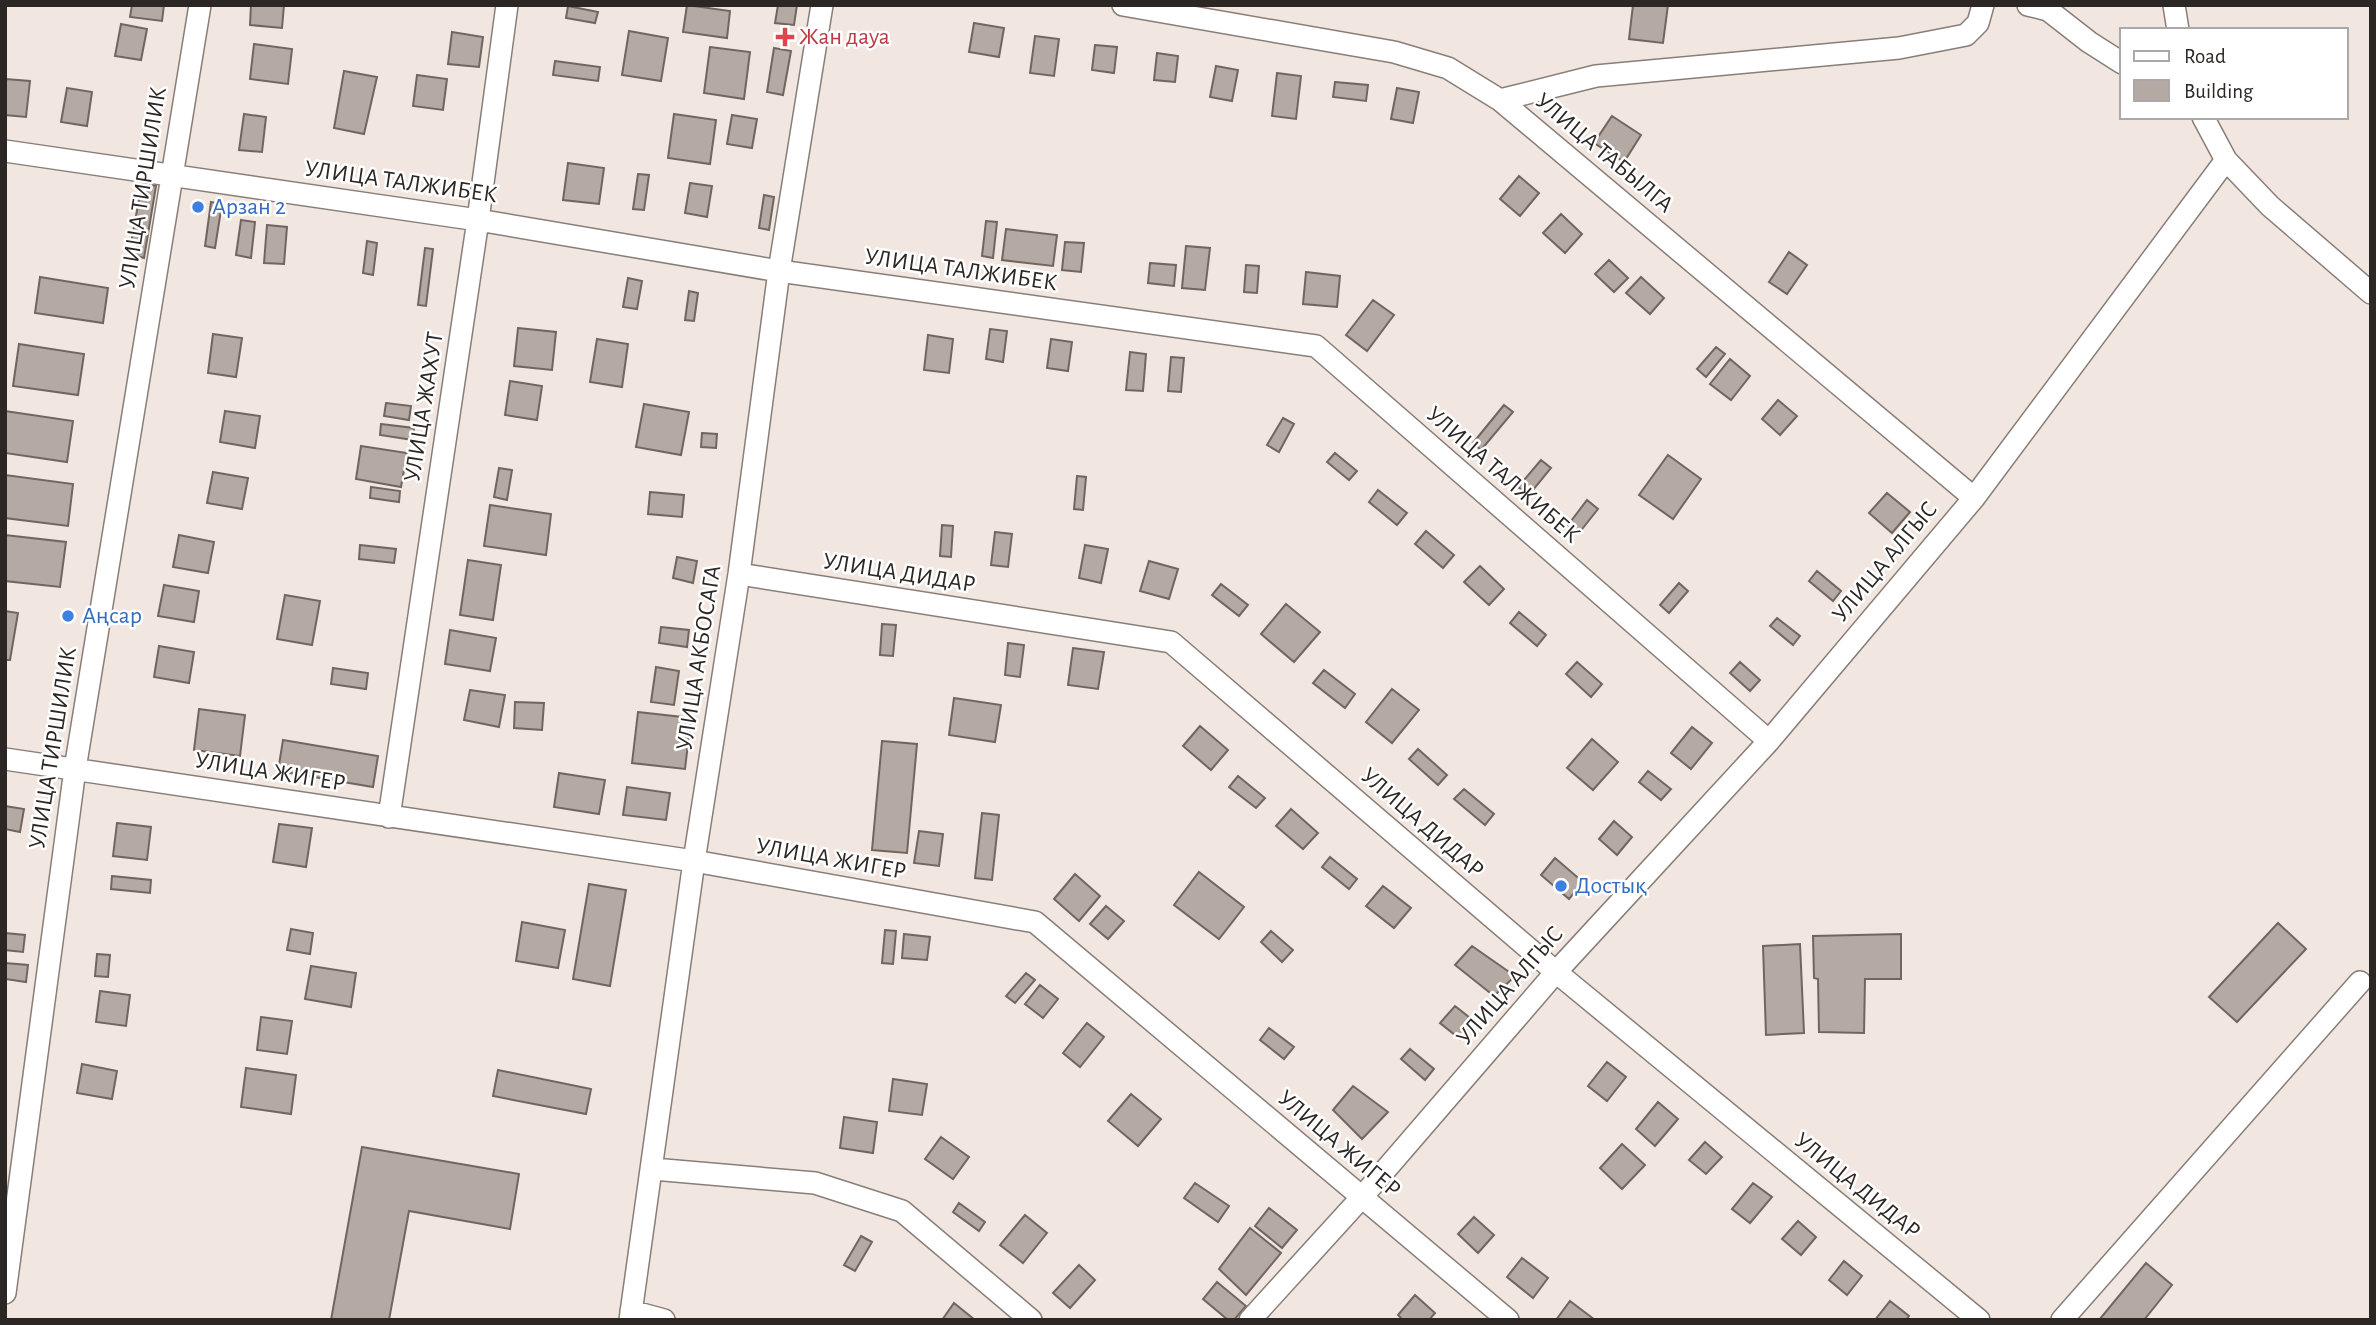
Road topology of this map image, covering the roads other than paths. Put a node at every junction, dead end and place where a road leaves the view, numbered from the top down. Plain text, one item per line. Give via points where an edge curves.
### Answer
1 (200, 5) edge
2 (507, 5) edge
3 (822, 5) edge
4 (1123, 5) edge
5 (2028, 5) edge
6 (2174, 5) edge
7 (1987, 6) edge
8 (2178, 28) edge
9 (2120, 62) edge
10 (1500, 100) junction
11 (2204, 119) edge
12 (5, 151) edge
13 (2226, 160) junction
14 (171, 175) junction
15 (478, 220) junction
16 (779, 271) junction
17 (2371, 293) edge
18 (1974, 498) junction
19 (739, 574) junction
20 (1769, 741) junction
21 (5, 759) edge
22 (75, 769) junction
23 (389, 817) junction
24 (694, 861) junction
25 (1556, 972) junction
26 (2360, 982) dead end
27 (653, 1169) junction
28 (1362, 1197) junction
29 (5, 1293) edge
30 (631, 1315) edge
31 (664, 1320) edge
32 (1031, 1320) edge
33 (1250, 1320) edge
34 (1508, 1320) edge
35 (1979, 1320) edge
36 (2062, 1320) edge

1 - 14 street, УЛИЦА ТИРШИЛИК
2 - 15 street, УЛИЦА ЖАХУТ
3 - 16 street, УЛИЦА АКБОСАГА
4 - 10 street, УЛИЦА ТАБЫЛГА via 1394,52 1448,68
5 - 9 street via 2048,10
6 - 8 street
7 - 10 street via 1966,35 1899,48 1596,76
10 - 18 street, УЛИЦА ТАБЫЛГА
11 - 13 street
12 - 14 street, УЛИЦА ТАЛЖИБЕК
13 - 17 street via 2270,206
13 - 18 street, УЛИЦА АЛГЫС
14 - 15 street, УЛИЦА ТАЛЖИБЕК
14 - 22 street, УЛИЦА ТИРШИЛИК
15 - 16 street, УЛИЦА ТАЛЖИБЕК
15 - 23 street, УЛИЦА ЖАХУТ
16 - 19 street, УЛИЦА АКБОСАГА
16 - 20 street, УЛИЦА ТАЛЖИБЕК via 1316,346
18 - 20 street, УЛИЦА АЛГЫС
19 - 24 street, УЛИЦА АКБОСАГА
19 - 25 street, УЛИЦА ДИДАР via 1171,642
20 - 25 street, УЛИЦА АЛГЫС
21 - 22 street, УЛИЦА ЖИГЕР
22 - 23 street, УЛИЦА ЖИГЕР
22 - 29 street, УЛИЦА ТИРШИЛИК
23 - 24 street, УЛИЦА ЖИГЕР
24 - 27 street, УЛИЦА АКБОСАГА
24 - 28 street, УЛИЦА ЖИГЕР via 1035,922
25 - 28 street, УЛИЦА АЛГЫС
25 - 35 street, УЛИЦА ДИДАР
26 - 36 street
27 - 30 street, УЛИЦА АКБОСАГА
27 - 32 street via 815,1183 902,1211
28 - 33 street, УЛИЦА АЛГЫС
28 - 34 street, УЛИЦА ЖИГЕР
30 - 31 street

